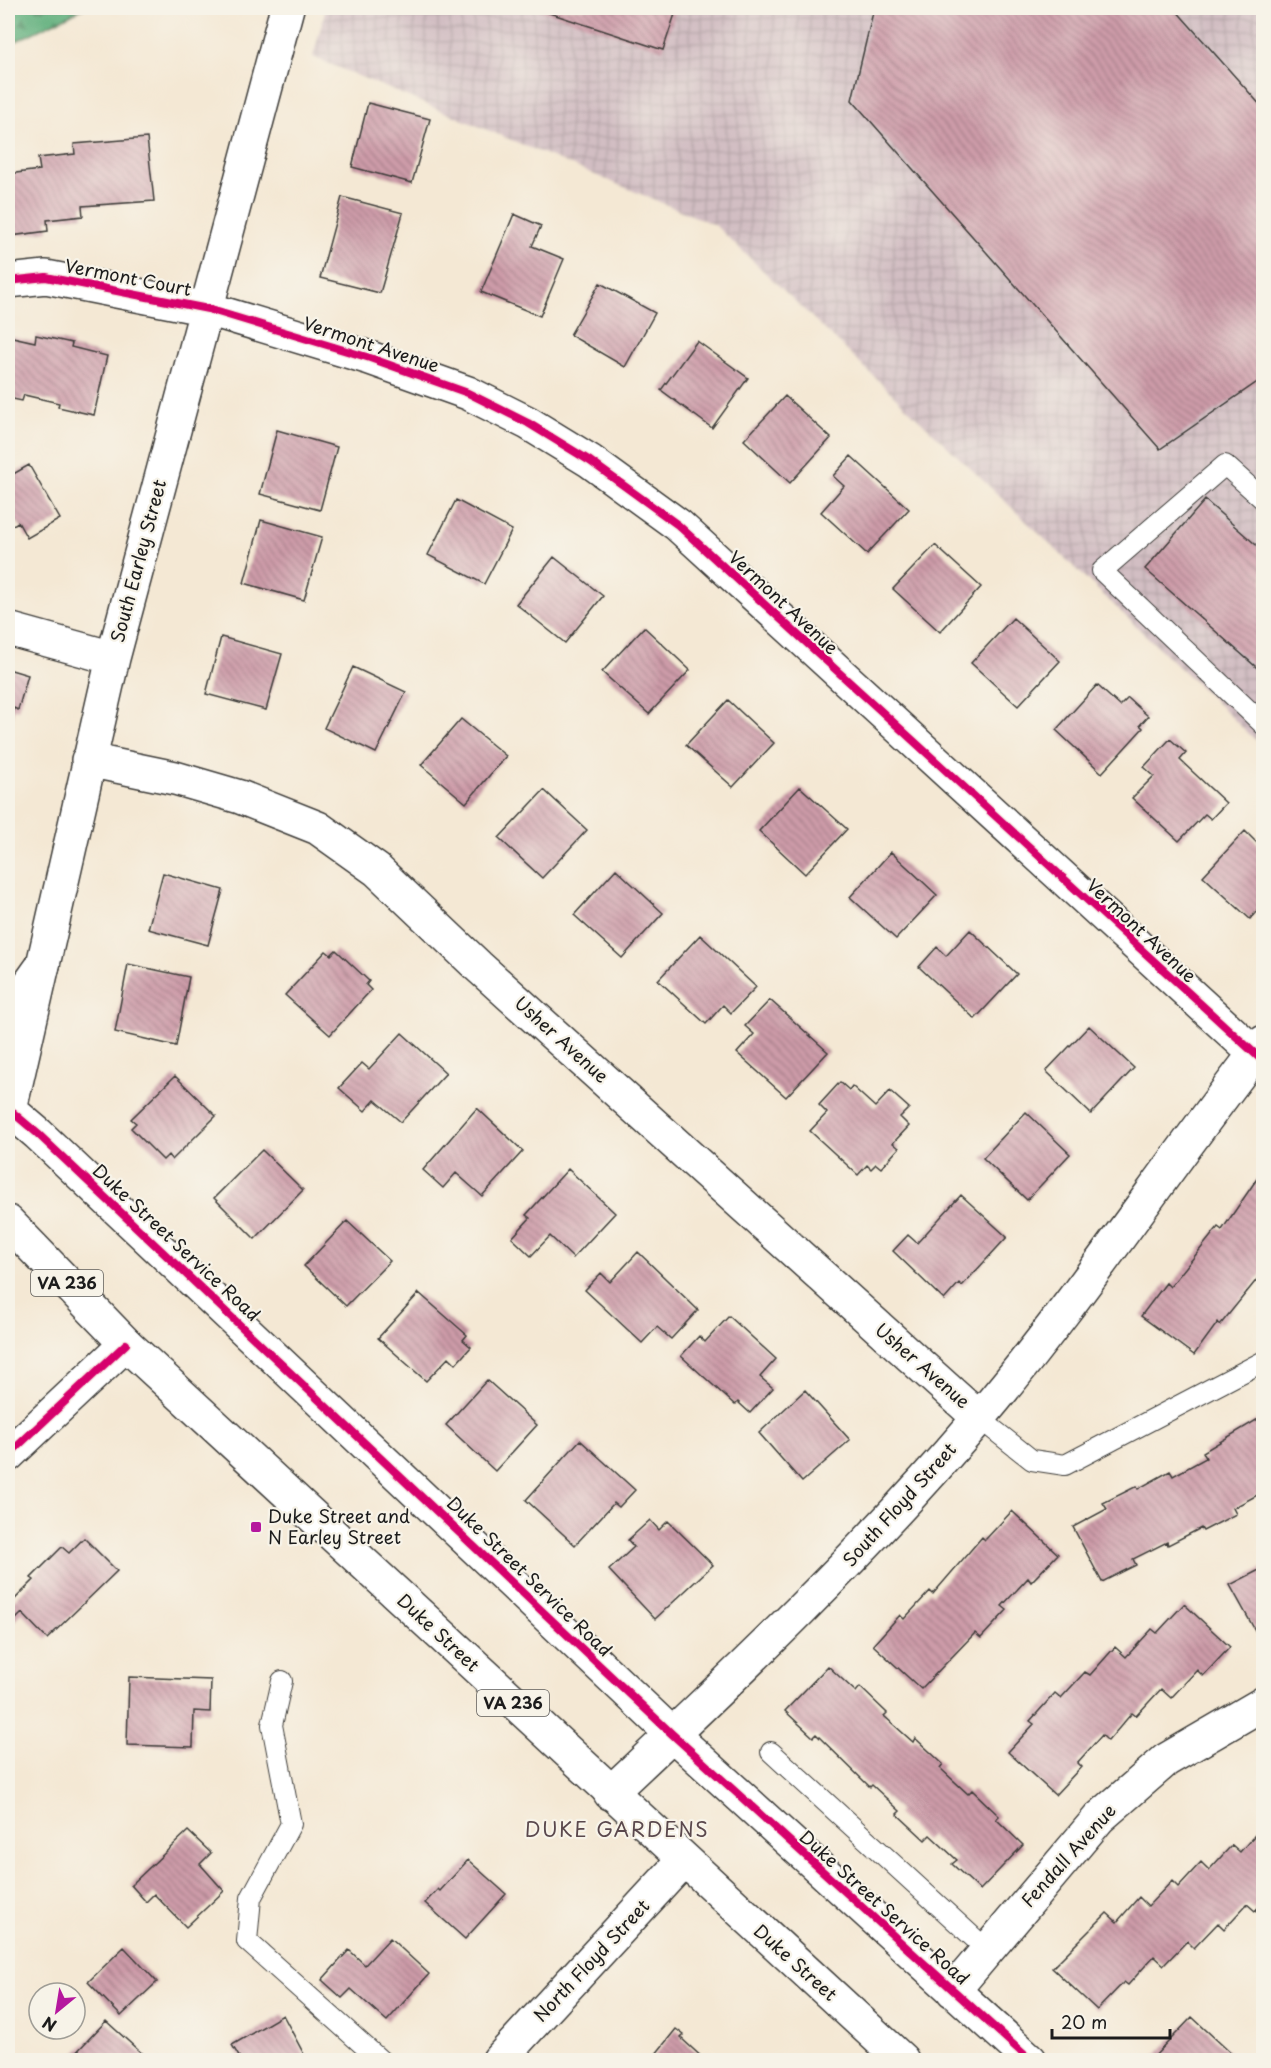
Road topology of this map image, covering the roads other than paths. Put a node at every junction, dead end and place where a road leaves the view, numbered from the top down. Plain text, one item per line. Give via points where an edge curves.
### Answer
1 (287, 8) edge
2 (8, 281) edge
3 (208, 309) junction
4 (1263, 500) edge
5 (8, 629) edge
6 (113, 658) junction
7 (1263, 725) edge
8 (88, 760) junction
9 (43, 965) junction
10 (8, 1014) edge
11 (1260, 1053) edge
12 (9, 1114) edge
13 (8, 1222) edge
14 (126, 1344) junction
15 (1263, 1361) edge
16 (980, 1418) junction
17 (8, 1455) edge
18 (282, 1681) dead end
19 (1263, 1703) edge
20 (672, 1734) junction
21 (771, 1752) dead end
22 (610, 1793) junction
23 (683, 1860) junction
24 (986, 1949) junction
25 (953, 1991) junction
26 (380, 2061) edge
27 (500, 2061) edge
28 (902, 2061) edge
29 (1030, 2061) edge

1 - 3 street, South Earley Street
2 - 3 street, Vermont Court via 46,277
3 - 6 street, South Earley Street
3 - 11 street, Vermont Avenue via 370,358 468,393 528,423 590,461 678,525
4 - 7 lane via 1225,465 1102,571
5 - 6 street
6 - 8 street, South Earley Street
8 - 9 street, South Earley Street
8 - 16 street, Usher Avenue via 175,778 240,797 318,828 377,870 478,966
9 - 10 street
9 - 12 street, South Earley Street
11 - 16 street, South Floyd Street
12 - 20 street, Duke Street Service Road via 47,1142
13 - 14 street, Duke Street / VA 236
14 - 17 street
14 - 22 street, Duke Street / VA 236
15 - 16 lane via 1065,1465 1032,1460
16 - 20 street, South Floyd Street via 847,1565
18 - 26 lane via 272,1725 291,1824 251,1898 247,1941
19 - 24 street, Fendall Avenue via 1166,1760 1116,1804 1091,1827
20 - 22 street, South Floyd Street
20 - 25 street, Duke Street Service Road
21 - 24 lane
22 - 23 street, Duke Street / VA 236
23 - 27 street, North Floyd Street
23 - 28 street, Duke Street / VA 236
24 - 25 street, Fendall Avenue
25 - 29 street, Duke Street Service Road

